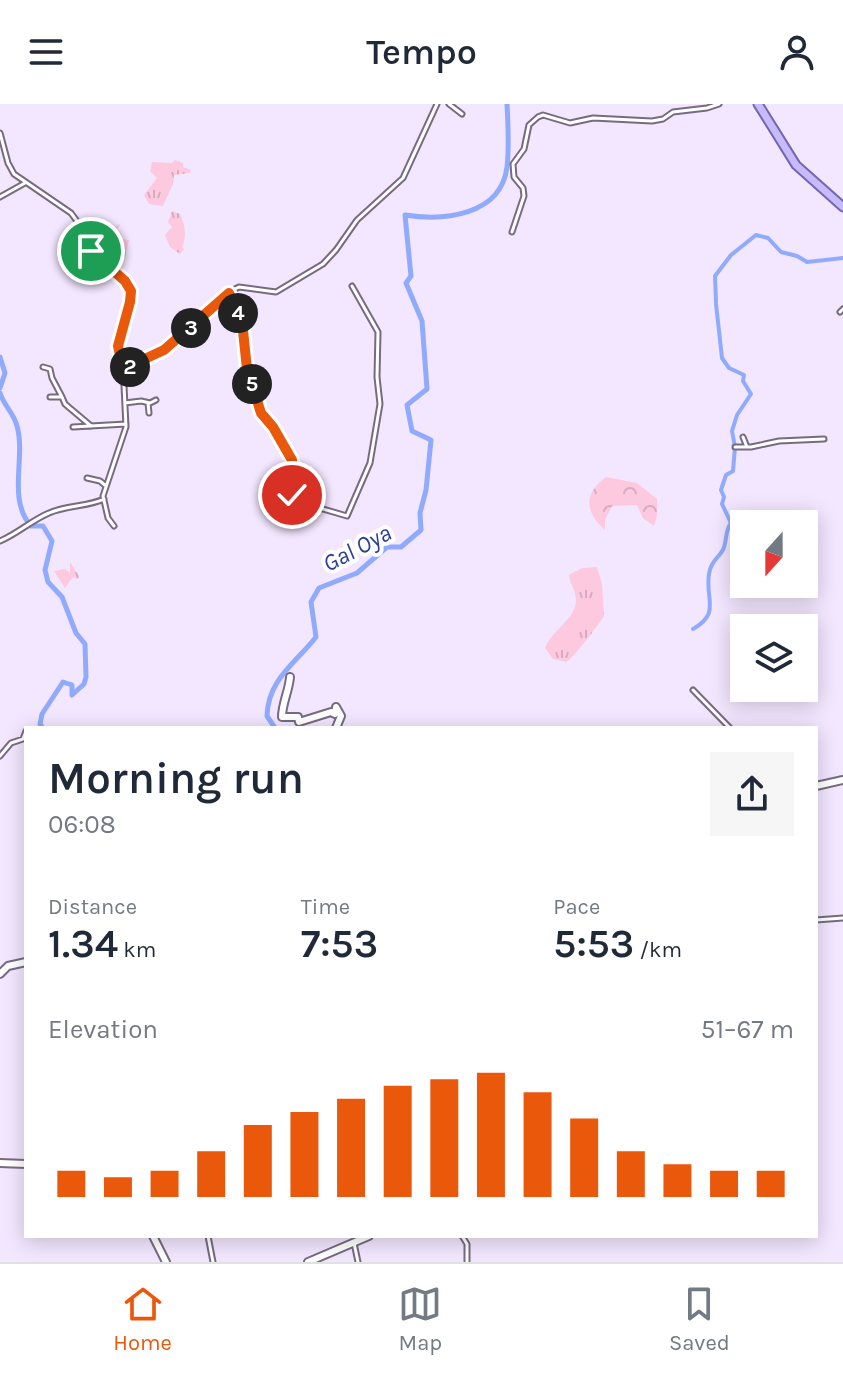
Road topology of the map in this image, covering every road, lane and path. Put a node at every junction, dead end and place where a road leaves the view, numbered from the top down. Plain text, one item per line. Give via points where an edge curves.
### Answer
1 (437, 104) edge
2 (449, 104) edge
3 (719, 104) edge
4 (758, 104) edge
5 (462, 114) dead end
6 (0, 133) edge
7 (25, 183) junction
8 (0, 197) edge
9 (843, 207) edge
10 (512, 232) dead end
11 (352, 286) dead end
12 (229, 293) junction
13 (43, 367) dead end
14 (123, 369) junction
15 (50, 397) dead end
16 (62, 397) junction
17 (156, 400) dead end
18 (125, 403) junction
19 (148, 403) junction
20 (149, 413) dead end
21 (126, 424) junction
22 (91, 426) junction
23 (73, 427) dead end
24 (743, 437) dead end
25 (824, 439) dead end
26 (735, 447) dead end
27 (747, 447) junction
28 (87, 478) dead end
29 (106, 486) junction
30 (104, 499) junction
31 (114, 526) dead end
32 (0, 541) edge
33 (290, 677) dead end
34 (693, 690) dead end
35 (337, 726) edge
36 (728, 726) edge
37 (24, 736) edge
38 (0, 756) edge
39 (843, 780) edge
40 (818, 786) edge
41 (843, 918) edge
42 (818, 920) edge
43 (24, 962) edge
44 (0, 974) edge
45 (0, 1163) edge
46 (24, 1164) edge
47 (154, 1238) edge
48 (208, 1238) edge
49 (365, 1238) edge
50 (463, 1238) edge
51 (354, 1243) junction
52 (166, 1262) edge
53 (213, 1262) edge
54 (308, 1262) edge
55 (358, 1262) edge
56 (467, 1262) edge

1 - 12 street via 403,178 357,220 323,264 276,292 239,287
2 - 5 street
3 - 10 street via 652,121 593,118 570,123 538,117 529,125 524,149 513,164 524,196
4 - 9 main road via 796,165
6 - 7 street via 12,171
7 - 8 street
7 - 14 street via 71,213 93,254 130,287 118,346
11 - 12 street via 378,332 380,404 370,463 347,516 292,500 292,460 261,413 247,369 242,321
12 - 14 street via 164,350
13 - 16 street via 50,369
14 - 18 street
15 - 16 street
16 - 22 street
17 - 19 street
18 - 19 street
18 - 21 street
19 - 20 street
21 - 22 street
21 - 29 street
22 - 23 street
24 - 27 street
25 - 27 street
26 - 27 street
28 - 29 street
29 - 30 street
30 - 31 street
30 - 32 street via 53,511
33 - 35 main road via 282,717 298,717 299,722 335,714 336,707 341,716
34 - 36 street
37 - 38 street
39 - 40 main road
41 - 42 street
43 - 44 main road
45 - 46 main road
47 - 52 main road
48 - 53 street
49 - 51 main road
50 - 56 street
51 - 54 main road
51 - 55 street

